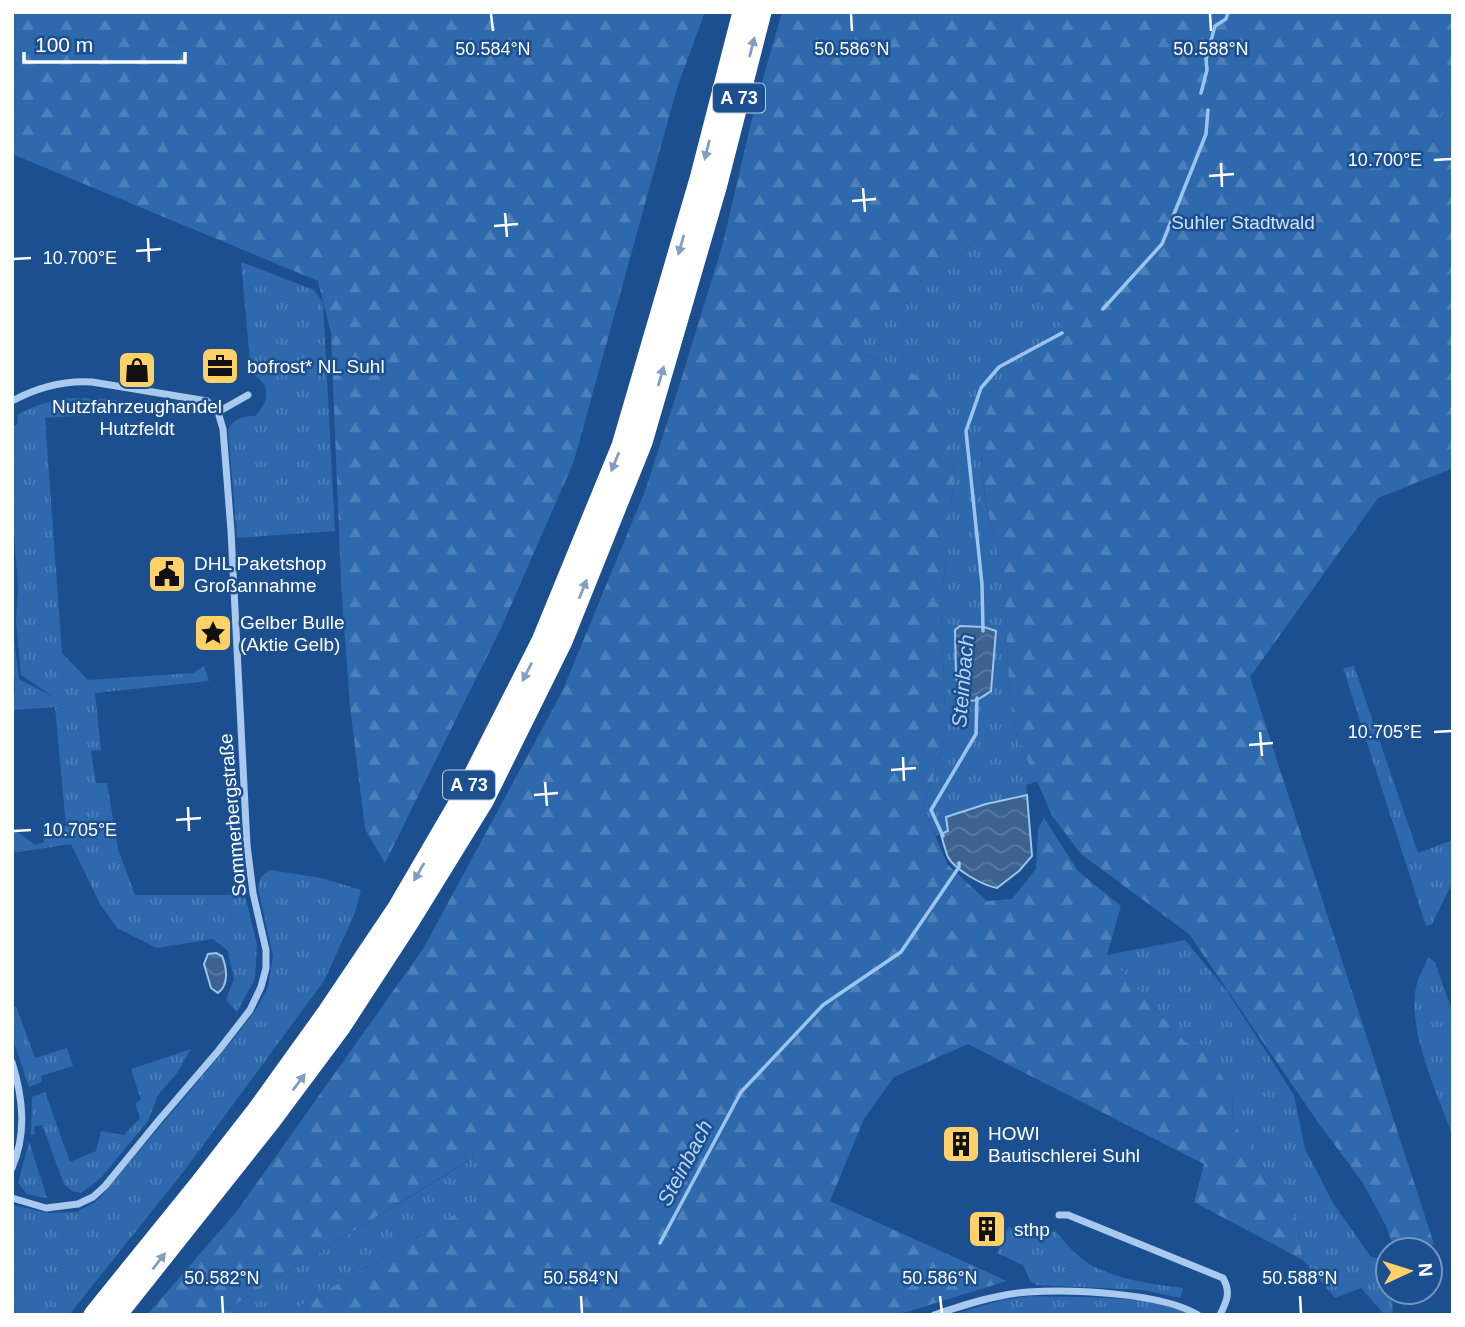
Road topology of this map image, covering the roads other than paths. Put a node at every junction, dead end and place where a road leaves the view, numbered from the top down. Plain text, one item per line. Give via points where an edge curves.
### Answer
1 (743, 12) edge
2 (761, 12) edge
3 (708, 182) junction
4 (248, 395) dead end
5 (12, 401) edge
6 (218, 412) junction
7 (12, 1062) edge
8 (12, 1168) edge
9 (12, 1198) edge
10 (1059, 1215) dead end
11 (93, 1315) edge
12 (116, 1315) edge
13 (933, 1315) edge
14 (1198, 1315) edge
15 (1220, 1315) edge

1 -> 3 highway, A 73
3 -> 2 highway, A 73
3 -> 11 highway, A 73 via 622,446 542,641 465,793 398,908 326,1016 200,1184
12 -> 3 highway, A 73 via 340,1027 483,801 562,641 639,450
4 - 6 street
5 - 6 street via 57,383 92,382 207,401
6 - 9 street, Sommerbergstraße via 230,531 247,855 266,968 250,1010 93,1197 46,1208
7 - 8 street via 23,1111
10 - 15 street via 1223,1278 1229,1296
13 - 14 street via 1027,1292 1076,1292 1163,1301 1185,1306

